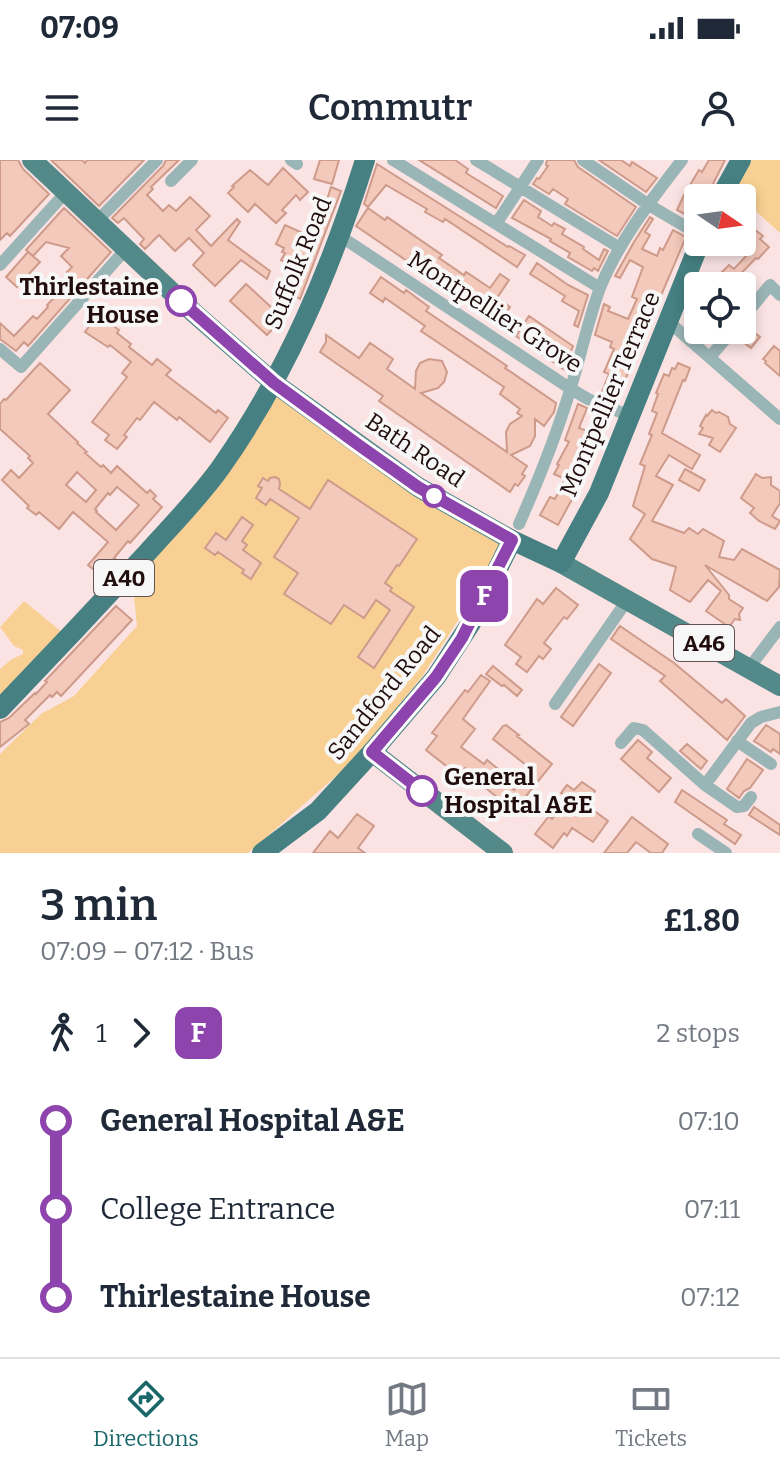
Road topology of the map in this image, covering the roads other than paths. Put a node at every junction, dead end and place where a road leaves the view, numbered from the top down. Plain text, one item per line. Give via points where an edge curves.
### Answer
1 (32, 160) edge
2 (157, 160) edge
3 (192, 160) edge
4 (365, 160) edge
5 (393, 160) edge
6 (476, 160) edge
7 (538, 160) edge
8 (583, 160) edge
9 (682, 160) edge
10 (741, 160) edge
11 (171, 181) dead end
12 (728, 184) edge
13 (520, 187) junction
14 (66, 192) junction
15 (649, 205) junction
16 (97, 221) junction
17 (496, 224) junction
18 (684, 226) edge
19 (347, 241) junction
20 (620, 248) junction
21 (126, 249) junction
22 (695, 256) edge
23 (0, 265) edge
24 (600, 288) junction
25 (780, 295) edge
26 (756, 302) edge
27 (669, 322) junction
28 (721, 344) edge
29 (0, 349) edge
30 (710, 357) junction
31 (274, 383) junction
32 (571, 389) junction
33 (630, 416) junction
34 (780, 419) edge
35 (516, 532) junction
36 (561, 563) junction
37 (628, 599) junction
38 (780, 627) edge
39 (749, 668) junction
40 (780, 686) edge
41 (555, 704) dead end
42 (0, 709) edge
43 (780, 712) edge
44 (737, 741) junction
45 (621, 743) dead end
46 (372, 752) junction
47 (771, 764) dead end
48 (705, 785) junction
49 (751, 797) dead end
50 (698, 834) dead end
51 (262, 853) edge
52 (503, 853) edge
53 (726, 853) edge

1 - 14 main road, Bath Road / A46
2 - 16 street
3 - 11 street
4 - 19 highway, Suffolk Road / A40
5 - 17 street
6 - 13 street
7 - 13 street
8 - 15 street
9 - 15 street
10 - 12 highway
13 - 17 street
13 - 20 street
14 - 16 main road, Bath Road / A46
14 - 23 street
15 - 18 street
15 - 20 street
16 - 21 main road, Bath Road / A46
17 - 24 street
19 - 31 highway, Suffolk Road / A40
19 - 32 street, Montpellier Grove
20 - 24 street
21 - 29 street via 21,367
21 - 31 main road, Bath Road / A46
22 - 27 highway, Montpellier Terrace
24 - 32 street
25 - 26 street via 770,285
27 - 30 street
27 - 33 highway, Montpellier Terrace
28 - 30 street
30 - 34 street
31 - 35 main road, Bath Road / A46 via 418,487
31 - 42 highway, A40 via 196,499
32 - 33 street, Montpellier Grove
32 - 35 street
33 - 36 highway, Montpellier Terrace via 599,493
35 - 36 highway, Bath Road / A46
35 - 46 highway, Sandford Road via 462,638
36 - 37 main road, Bath Road / A46
37 - 39 main road, Bath Road / A46
37 - 41 street
38 - 39 street
39 - 40 main road, Bath Road / A46
43 - 44 street via 751,723
44 - 47 street
44 - 48 street
45 - 48 street via 634,728 643,730
46 - 51 highway, Sandford Road via 318,811
46 - 52 main road
48 - 49 street via 737,807
50 - 53 street

